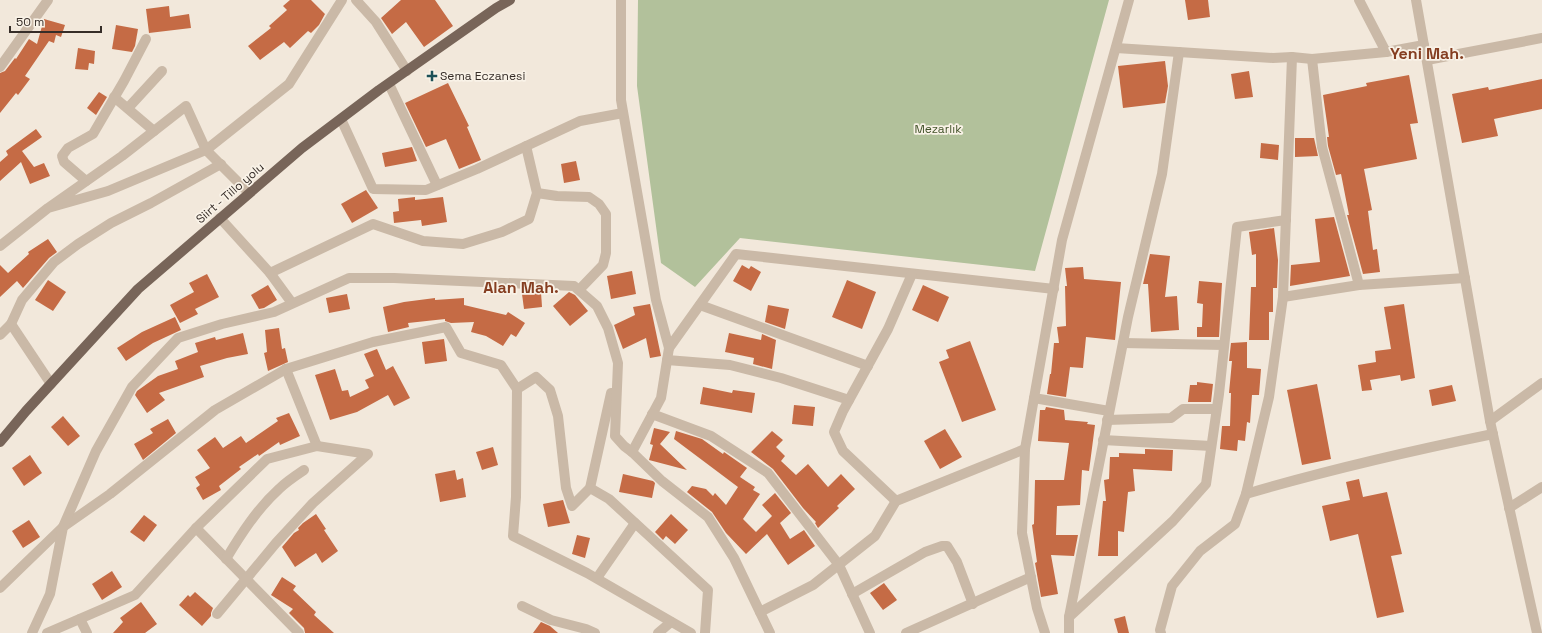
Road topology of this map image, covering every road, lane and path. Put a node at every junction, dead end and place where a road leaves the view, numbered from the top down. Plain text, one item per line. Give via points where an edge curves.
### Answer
1 (48, 0) edge
2 (342, 0) edge
3 (356, 0) edge
4 (510, 0) edge
5 (621, 0) edge
6 (1129, 0) edge
7 (1359, 0) edge
8 (1416, 0) edge
9 (1542, 38) edge
10 (146, 39) dead end
11 (1424, 45) junction
12 (1116, 48) junction
13 (1179, 52) junction
14 (1386, 52) junction
15 (1292, 57) junction
16 (1312, 59) junction
17 (1427, 60) junction
18 (0, 67) edge
19 (162, 71) dead end
20 (407, 71) junction
21 (389, 84) junction
22 (114, 96) junction
23 (128, 108) junction
24 (623, 113) junction
25 (340, 119) junction
26 (154, 131) junction
27 (526, 146) junction
28 (206, 150) junction
29 (221, 164) junction
30 (86, 181) junction
31 (437, 185) junction
32 (249, 193) junction
33 (537, 194) junction
34 (48, 208) junction
35 (220, 218) junction
36 (1286, 220) junction
37 (0, 246) edge
38 (270, 273) junction
39 (912, 274) junction
40 (1465, 278) junction
41 (1359, 285) junction
42 (1054, 289) junction
43 (579, 290) junction
44 (1283, 297) junction
45 (292, 303) junction
46 (700, 305) junction
47 (10, 324) junction
48 (0, 335) edge
49 (1123, 344) junction
50 (1224, 345) junction
51 (669, 348) junction
52 (667, 360) junction
53 (618, 363) junction
54 (868, 366) junction
55 (286, 369) junction
56 (1542, 383) edge
57 (51, 384) junction
58 (517, 389) junction
59 (1034, 398) junction
60 (849, 400) junction
61 (1216, 409) junction
62 (652, 414) junction
63 (1108, 415) junction
64 (1490, 421) junction
65 (1492, 434) junction
66 (1103, 440) junction
67 (0, 442) edge
68 (317, 446) junction
69 (1211, 446) junction
70 (1025, 449) junction
71 (632, 452) junction
72 (304, 470) dead end
73 (1542, 487) edge
74 (590, 488) junction
75 (1246, 494) junction
76 (896, 501) junction
77 (1509, 508) junction
78 (635, 523) junction
79 (64, 527) junction
80 (196, 528) junction
81 (226, 559) junction
82 (839, 565) junction
83 (1031, 577) junction
84 (597, 578) junction
85 (246, 580) junction
86 (0, 588) edge
87 (852, 594) junction
88 (973, 604) junction
89 (522, 606) dead end
90 (760, 612) junction
91 (217, 614) dead end
92 (1069, 617) junction
93 (80, 619) junction
94 (1041, 620) junction
95 (671, 622) junction
96 (32, 633) edge
97 (47, 633) edge
98 (87, 633) edge
99 (299, 633) edge
100 (595, 633) edge
101 (658, 633) edge
102 (691, 633) edge
103 (705, 633) edge
104 (770, 633) edge
105 (870, 633) edge
106 (906, 633) edge
107 (1039, 633) edge
108 (1045, 633) edge
109 (1069, 633) edge
110 (1161, 633) edge
111 (1537, 633) edge

1 - 18 street
2 - 28 street via 289,84
3 - 20 street via 376,22
4 - 20 main road, Siirt - Tillo yolu
5 - 24 street
6 - 12 street
7 - 14 street
8 - 11 street
9 - 17 street
10 - 22 street
11 - 14 street
11 - 17 street
12 - 13 street
12 - 42 street via 1062,240
13 - 15 street
13 - 49 street via 1162,174
14 - 16 street
15 - 16 street
15 - 36 street
16 - 41 street via 1322,147
17 - 40 street
19 - 23 street
20 - 21 main road, Siirt - Tillo yolu
21 - 25 main road, Siirt - Tillo yolu
21 - 31 street
22 - 23 street
22 - 30 street via 93,134 68,148 62,156 64,162
23 - 26 street
24 - 27 street via 580,121
24 - 51 street via 656,300
25 - 31 street via 373,189 426,190
25 - 32 main road, Siirt - Tillo yolu
26 - 28 street via 186,106
26 - 30 street
27 - 31 street
27 - 33 street
28 - 29 street
28 - 34 street via 108,191
29 - 32 street
29 - 47 street via 111,223 54,262 22,300
30 - 34 street
32 - 35 main road, Siirt - Tillo yolu
33 - 38 street via 529,219 502,232 463,244 423,241 373,224
33 - 43 street via 589,197 599,204 606,214 606,253 603,265
34 - 37 street
35 - 38 street
35 - 57 main road, Siirt - Tillo yolu via 138,289
36 - 44 street
36 - 50 street via 1237,228
38 - 45 street
39 - 42 street
39 - 46 street via 736,254
39 - 54 street via 888,329
40 - 41 street
40 - 64 street
41 - 44 street
42 - 59 street
43 - 45 street via 574,286 349,278
43 - 53 street via 597,306 608,328
44 - 75 street via 1269,397
45 - 79 street via 274,312 222,324 178,338 132,386 96,450
46 - 51 street
46 - 54 street
47 - 48 street
47 - 57 street
49 - 50 street
49 - 63 street
50 - 61 street
51 - 52 street
52 - 60 street via 730,364
52 - 62 street via 661,398
53 - 71 street via 615,436
53 - 74 street
54 - 60 street
55 - 58 street via 373,342 446,327 461,354 501,365
55 - 68 street
55 - 79 street via 215,410 110,494
56 - 64 street
57 - 67 main road, Siirt - Tillo yolu
58 - 74 street via 536,377 550,390 558,416 566,488 572,506
58 - 84 street via 513,536
59 - 63 street
59 - 70 street
60 - 76 street via 834,432 844,451
61 - 63 street via 1183,409 1171,418
61 - 69 street
62 - 71 street
62 - 82 street via 711,436 768,473
63 - 66 street
64 - 65 street
65 - 75 street via 1407,452
65 - 77 street
66 - 69 street
66 - 92 street
68 - 80 street via 268,460
68 - 85 street via 368,454 313,503
69 - 92 street via 1206,484 1173,521
70 - 76 street
70 - 83 street via 1022,533
71 - 90 street via 662,481 708,517 734,558
72 - 81 street via 279,488 260,509 241,533
73 - 77 street
74 - 78 street via 609,499
75 - 110 street via 1235,524 1200,551 1172,586
76 - 82 street via 875,536
77 - 111 street
78 - 84 street
78 - 103 street via 708,590
79 - 86 street
79 - 96 street via 50,594
80 - 81 street
80 - 93 street via 135,595
81 - 85 street
82 - 87 street
82 - 90 street via 813,585
83 - 88 street
83 - 94 street
84 - 95 street
85 - 91 street
85 - 99 street
87 - 88 street via 925,552 947,546 957,562
87 - 105 street
88 - 106 street
89 - 100 street via 551,620
90 - 104 street
92 - 109 street
93 - 97 street
93 - 98 street
94 - 107 street
94 - 108 street
95 - 101 street
95 - 102 street

